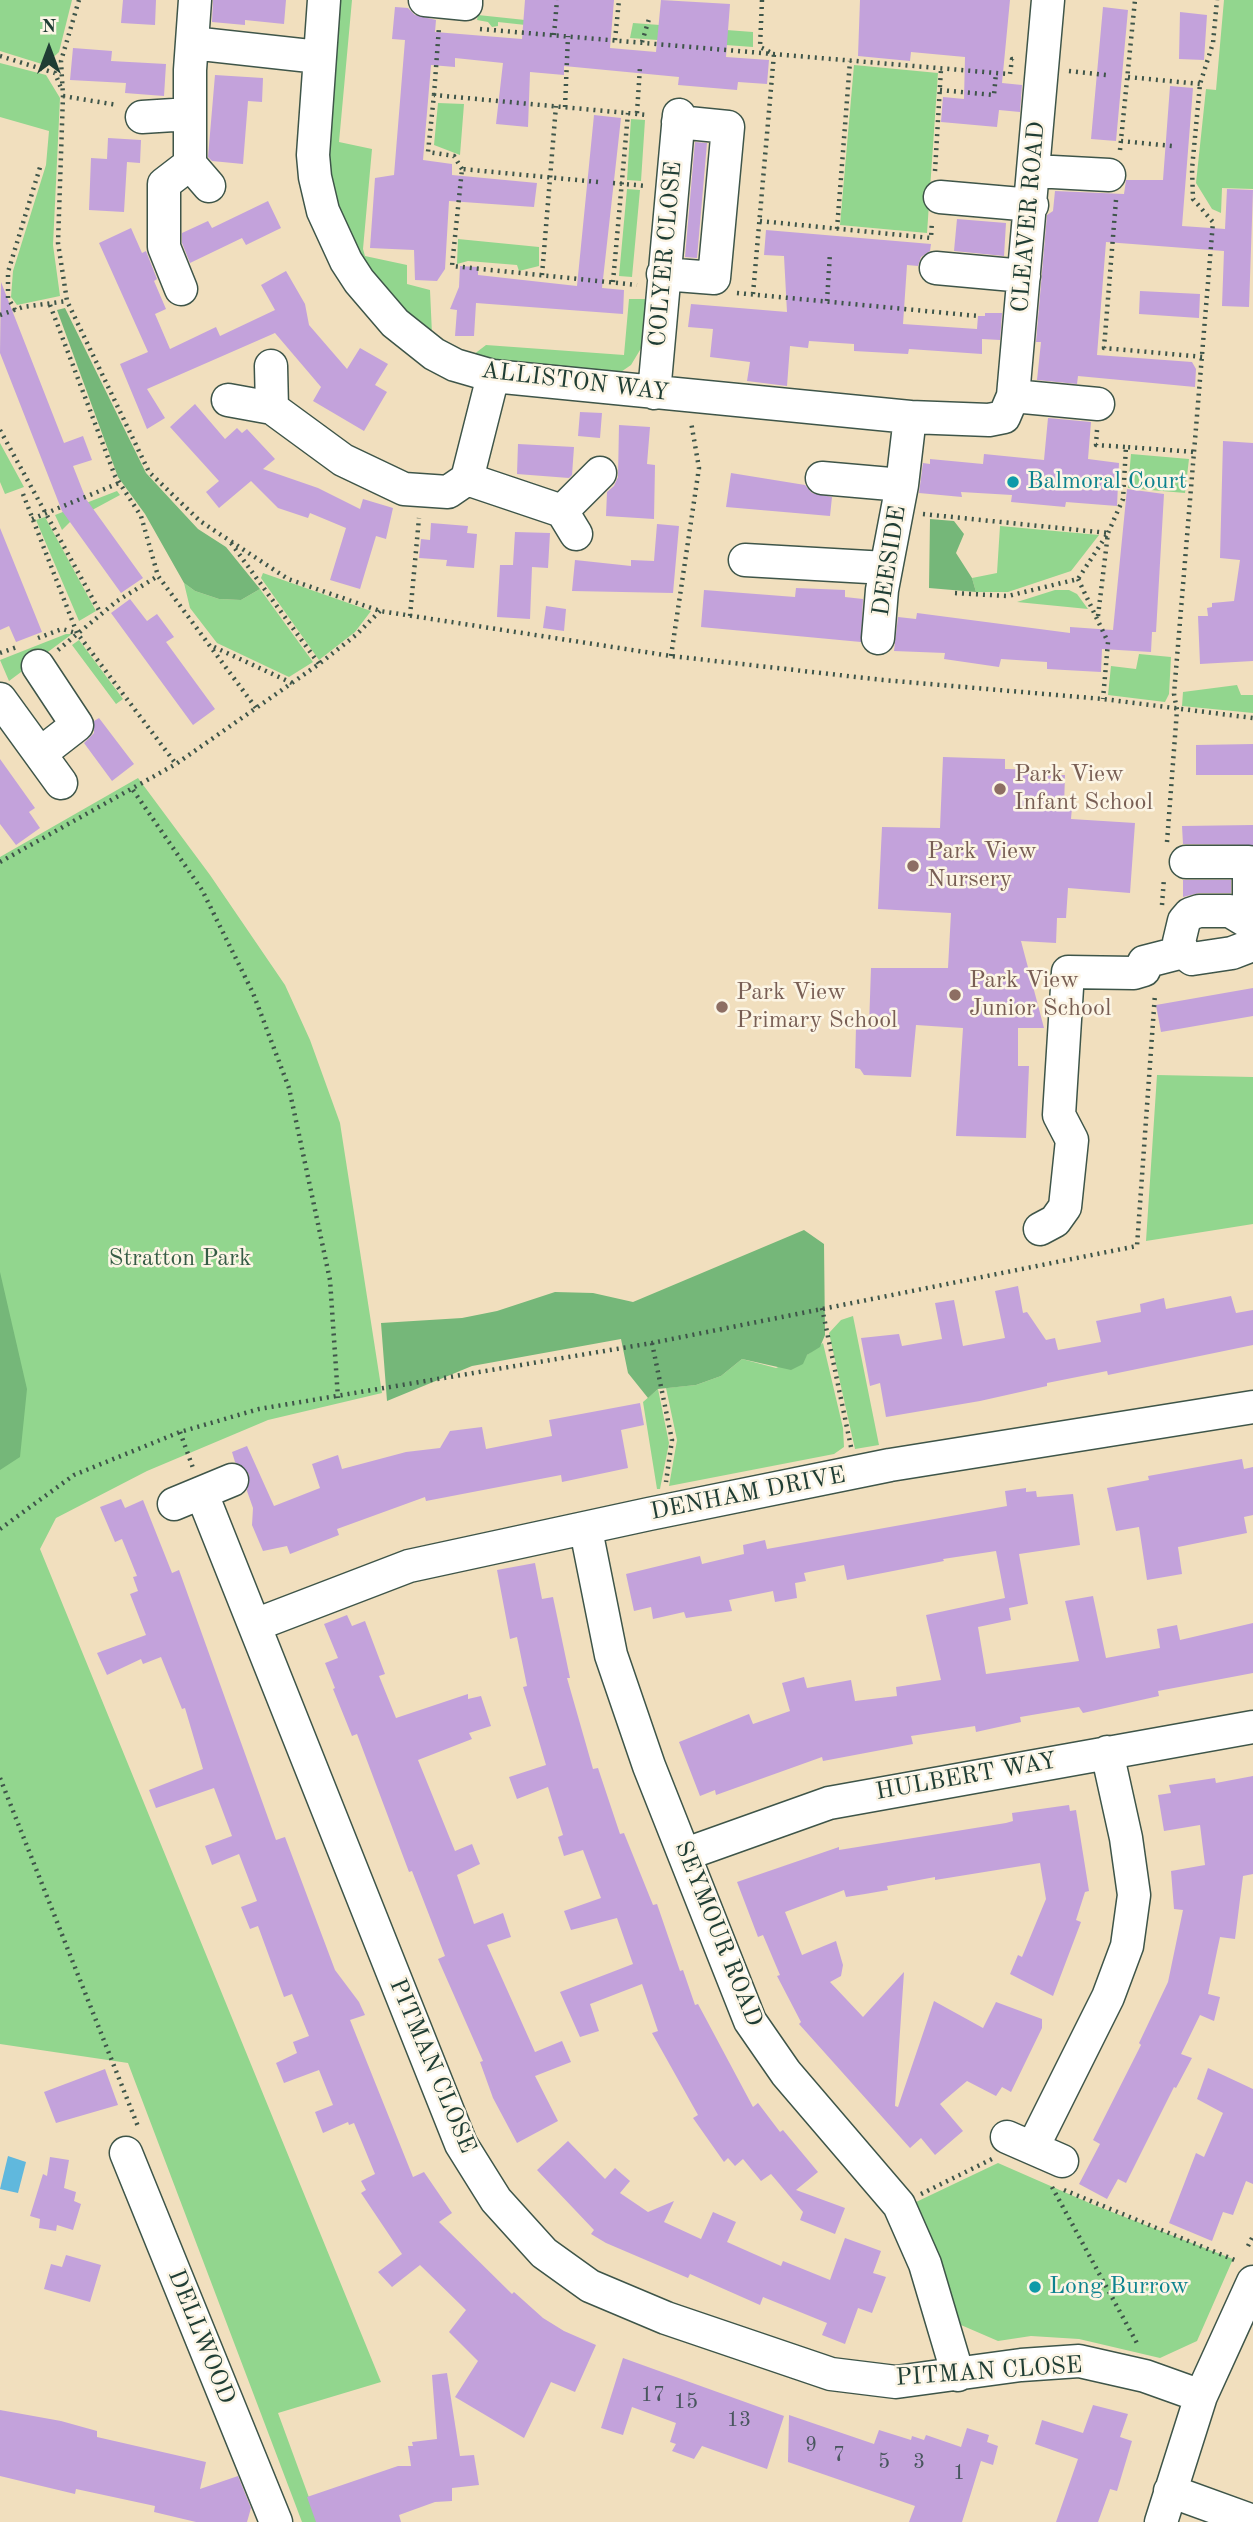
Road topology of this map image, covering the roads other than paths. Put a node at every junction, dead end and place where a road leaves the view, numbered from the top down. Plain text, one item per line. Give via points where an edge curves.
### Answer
1 (195, 0) edge
2 (324, 0) edge
3 (1048, 0) edge
4 (192, 43) junction
5 (319, 57) junction
6 (190, 114) junction
7 (142, 117) road end
8 (1034, 171) junction
9 (1115, 172) road end
10 (936, 197) road end
11 (1032, 205) junction
12 (936, 268) dead end
13 (1024, 276) junction
14 (662, 281) junction
15 (181, 289) dead end
16 (271, 366) dead end
17 (493, 376) junction
18 (654, 393) junction
19 (1013, 396) junction
20 (228, 400) dead end
21 (1098, 404) dead end
22 (272, 408) junction
23 (910, 417) junction
24 (600, 473) dead end
25 (822, 478) dead end
26 (467, 479) junction
27 (900, 498) junction
28 (745, 560) dead end
29 (886, 568) junction
30 (878, 638) dead end
31 (38, 666) dead end
32 (0, 699) edge
33 (41, 754) junction
34 (61, 783) dead end
35 (1172, 860) road end
36 (1250, 929) edge
37 (1183, 951) junction
38 (1040, 1228) dead end
39 (1253, 1407) edge
40 (232, 1480) dead end
41 (586, 1530) junction
42 (254, 1625) junction
43 (1253, 1727) edge
44 (1107, 1752) junction
45 (686, 1854) junction
46 (126, 2153) dead end
47 (1062, 2161) dead end
48 (1247, 2272) edge
49 (958, 2375) junction
50 (1201, 2396) junction
51 (1170, 2491) junction
52 (1253, 2521) edge
53 (276, 2522) edge
54 (1161, 2522) edge

1 - 4 street
2 - 5 street, ALLISTON WAY
3 - 8 street, CLEAVER ROAD
4 - 5 street
4 - 6 street
5 - 17 street, ALLISTON WAY via 315,177 330,228 346,261 374,300 412,337 455,365
6 - 7 street
6 - 15 street via 200,175 164,184 164,247
8 - 9 street
8 - 11 street, CLEAVER ROAD
10 - 11 street
11 - 13 street, CLEAVER ROAD
12 - 13 street
13 - 19 street, CLEAVER ROAD
14 - 14 street, COLYER CLOSE via 668,117 728,127 714,278
14 - 18 street, COLYER CLOSE
16 - 22 street
17 - 18 street, ALLISTON WAY
17 - 26 street
18 - 23 street, ALLISTON WAY
19 - 21 street
19 - 23 street, ALLISTON WAY via 1004,417
20 - 22 street
22 - 26 street via 343,460 404,489 448,492
23 - 27 street, DEESIDE
24 - 26 street via 569,522
25 - 27 street, DEESIDE
27 - 29 street, DEESIDE
28 - 29 street
29 - 30 street, DEESIDE
31 - 33 street via 77,725
32 - 33 street
33 - 34 street
35 - 36 street via 1249,862
36 - 37 street via 1232,953 1192,959
36 - 37 street via 1230,911 1191,914 1180,932
37 - 38 street via 1144,962 1144,970 1134,973 1068,972 1059,1115 1072,1140 1065,1207 1055,1221
39 - 41 street, DENHAM DRIVE via 890,1465
40 - 42 street, PITMAN CLOSE via 188,1499
41 - 42 street, DENHAM DRIVE via 409,1566
41 - 45 street, SEYMOUR ROAD via 611,1655 649,1766
42 - 49 street, PITMAN CLOSE via 461,2144 496,2200 544,2253 602,2291 666,2318 831,2374 896,2382
43 - 44 street, HULBERT WAY
44 - 45 street, HULBERT WAY via 830,1802
44 - 47 street via 1133,1895 1127,1946 1108,1997 1020,2142
45 - 49 street, SEYMOUR ROAD via 750,2021 786,2073 899,2205 925,2264
46 - 53 street, DELLWOOD
48 - 50 street
49 - 50 street, PITMAN CLOSE via 1079,2361
50 - 51 street
51 - 52 street
51 - 54 street

